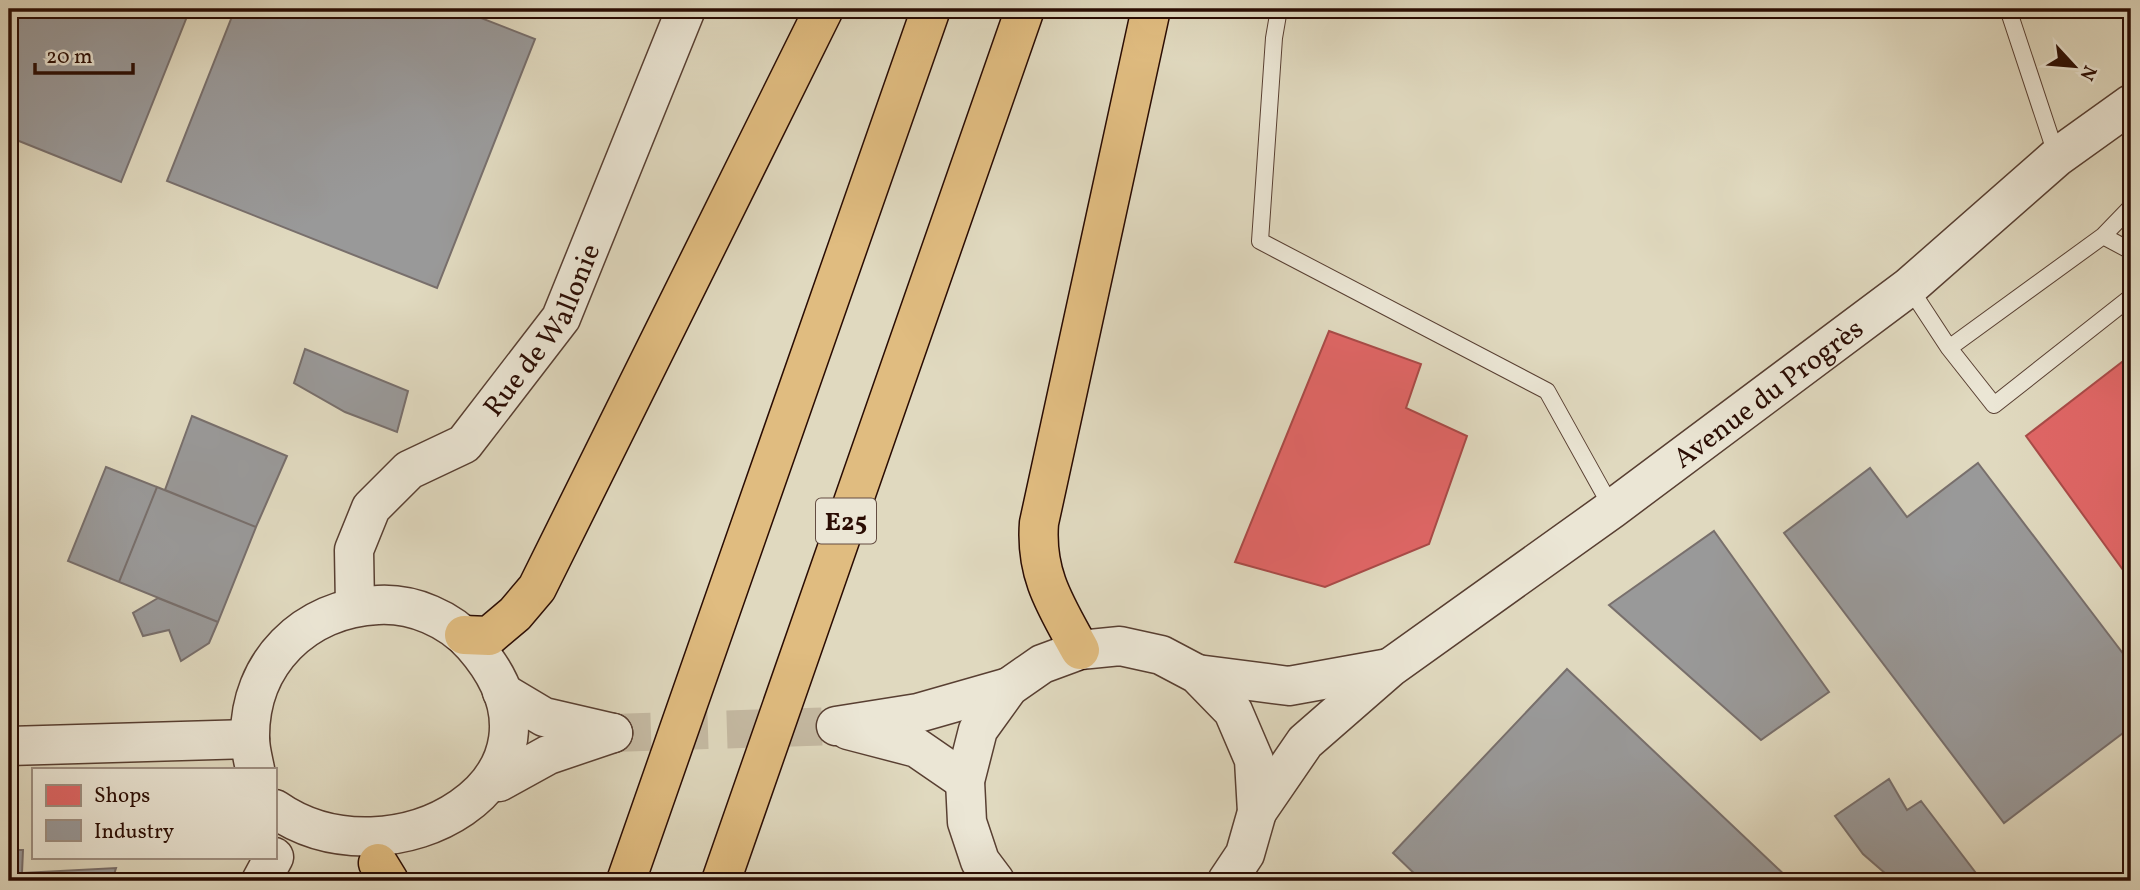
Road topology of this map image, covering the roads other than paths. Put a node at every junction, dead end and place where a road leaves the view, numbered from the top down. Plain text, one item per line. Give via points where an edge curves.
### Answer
1 (686, 9) edge
2 (824, 9) edge
3 (931, 9) edge
4 (1026, 9) edge
5 (1152, 9) edge
6 (1279, 9) edge
7 (2008, 9) edge
8 (2131, 104) edge
9 (2057, 158) junction
10 (2131, 207) edge
11 (2103, 236) junction
12 (2131, 251) edge
13 (1909, 287) junction
14 (2131, 297) edge
15 (1949, 348) junction
16 (1612, 509) junction
17 (355, 606) junction
18 (464, 635) junction
19 (1080, 650) junction
20 (1391, 667) junction
21 (1197, 674) junction
22 (1009, 688) junction
23 (502, 692) junction
24 (9, 746) edge
25 (252, 754) edge
26 (965, 781) junction
27 (499, 782) junction
28 (1256, 812) junction
29 (278, 837) edge
30 (270, 858) edge
31 (383, 872) edge
32 (261, 881) edge
33 (626, 881) edge
34 (720, 881) edge
35 (995, 881) edge
36 (1227, 881) edge

1 - 17 street, Rue de Wallonie via 561,318 464,444 409,470 371,508 354,550
2 - 18 highway via 537,589 489,636
3 - 33 highway
4 - 34 highway, E25
5 - 19 highway via 1040,523 1038,547 1044,577
6 - 16 lane via 1260,241 1546,391
7 - 9 lane
8 - 9 street, Avenue du Progrès
9 - 13 street, Avenue du Progrès
10 - 11 lane
11 - 12 lane
11 - 15 lane
13 - 15 lane
13 - 16 street, Avenue du Progrès
14 - 15 lane via 1994,405
16 - 20 street, Avenue du Progrès
17 - 18 street via 394,604 431,614
17 - 25 street via 320,618 290,639 267,668 254,702
18 - 23 street via 487,661
19 - 21 street via 1120,646 1161,655
19 - 22 street via 1042,664
20 - 21 street, Avenue du Progrès via 1289,686
20 - 28 street, Avenue du Progrès via 1305,742
21 - 28 street via 1233,711 1254,760
22 - 26 street via 978,730
22 - 26 street via 918,712 836,726 917,748
23 - 27 street via 508,722 507,753
23 - 27 street via 544,717 613,733 548,755
24 - 25 street
26 - 35 street via 967,822 980,861
27 - 31 street via 480,816 451,841
28 - 36 street via 1244,854
29 - 31 street
30 - 32 street

